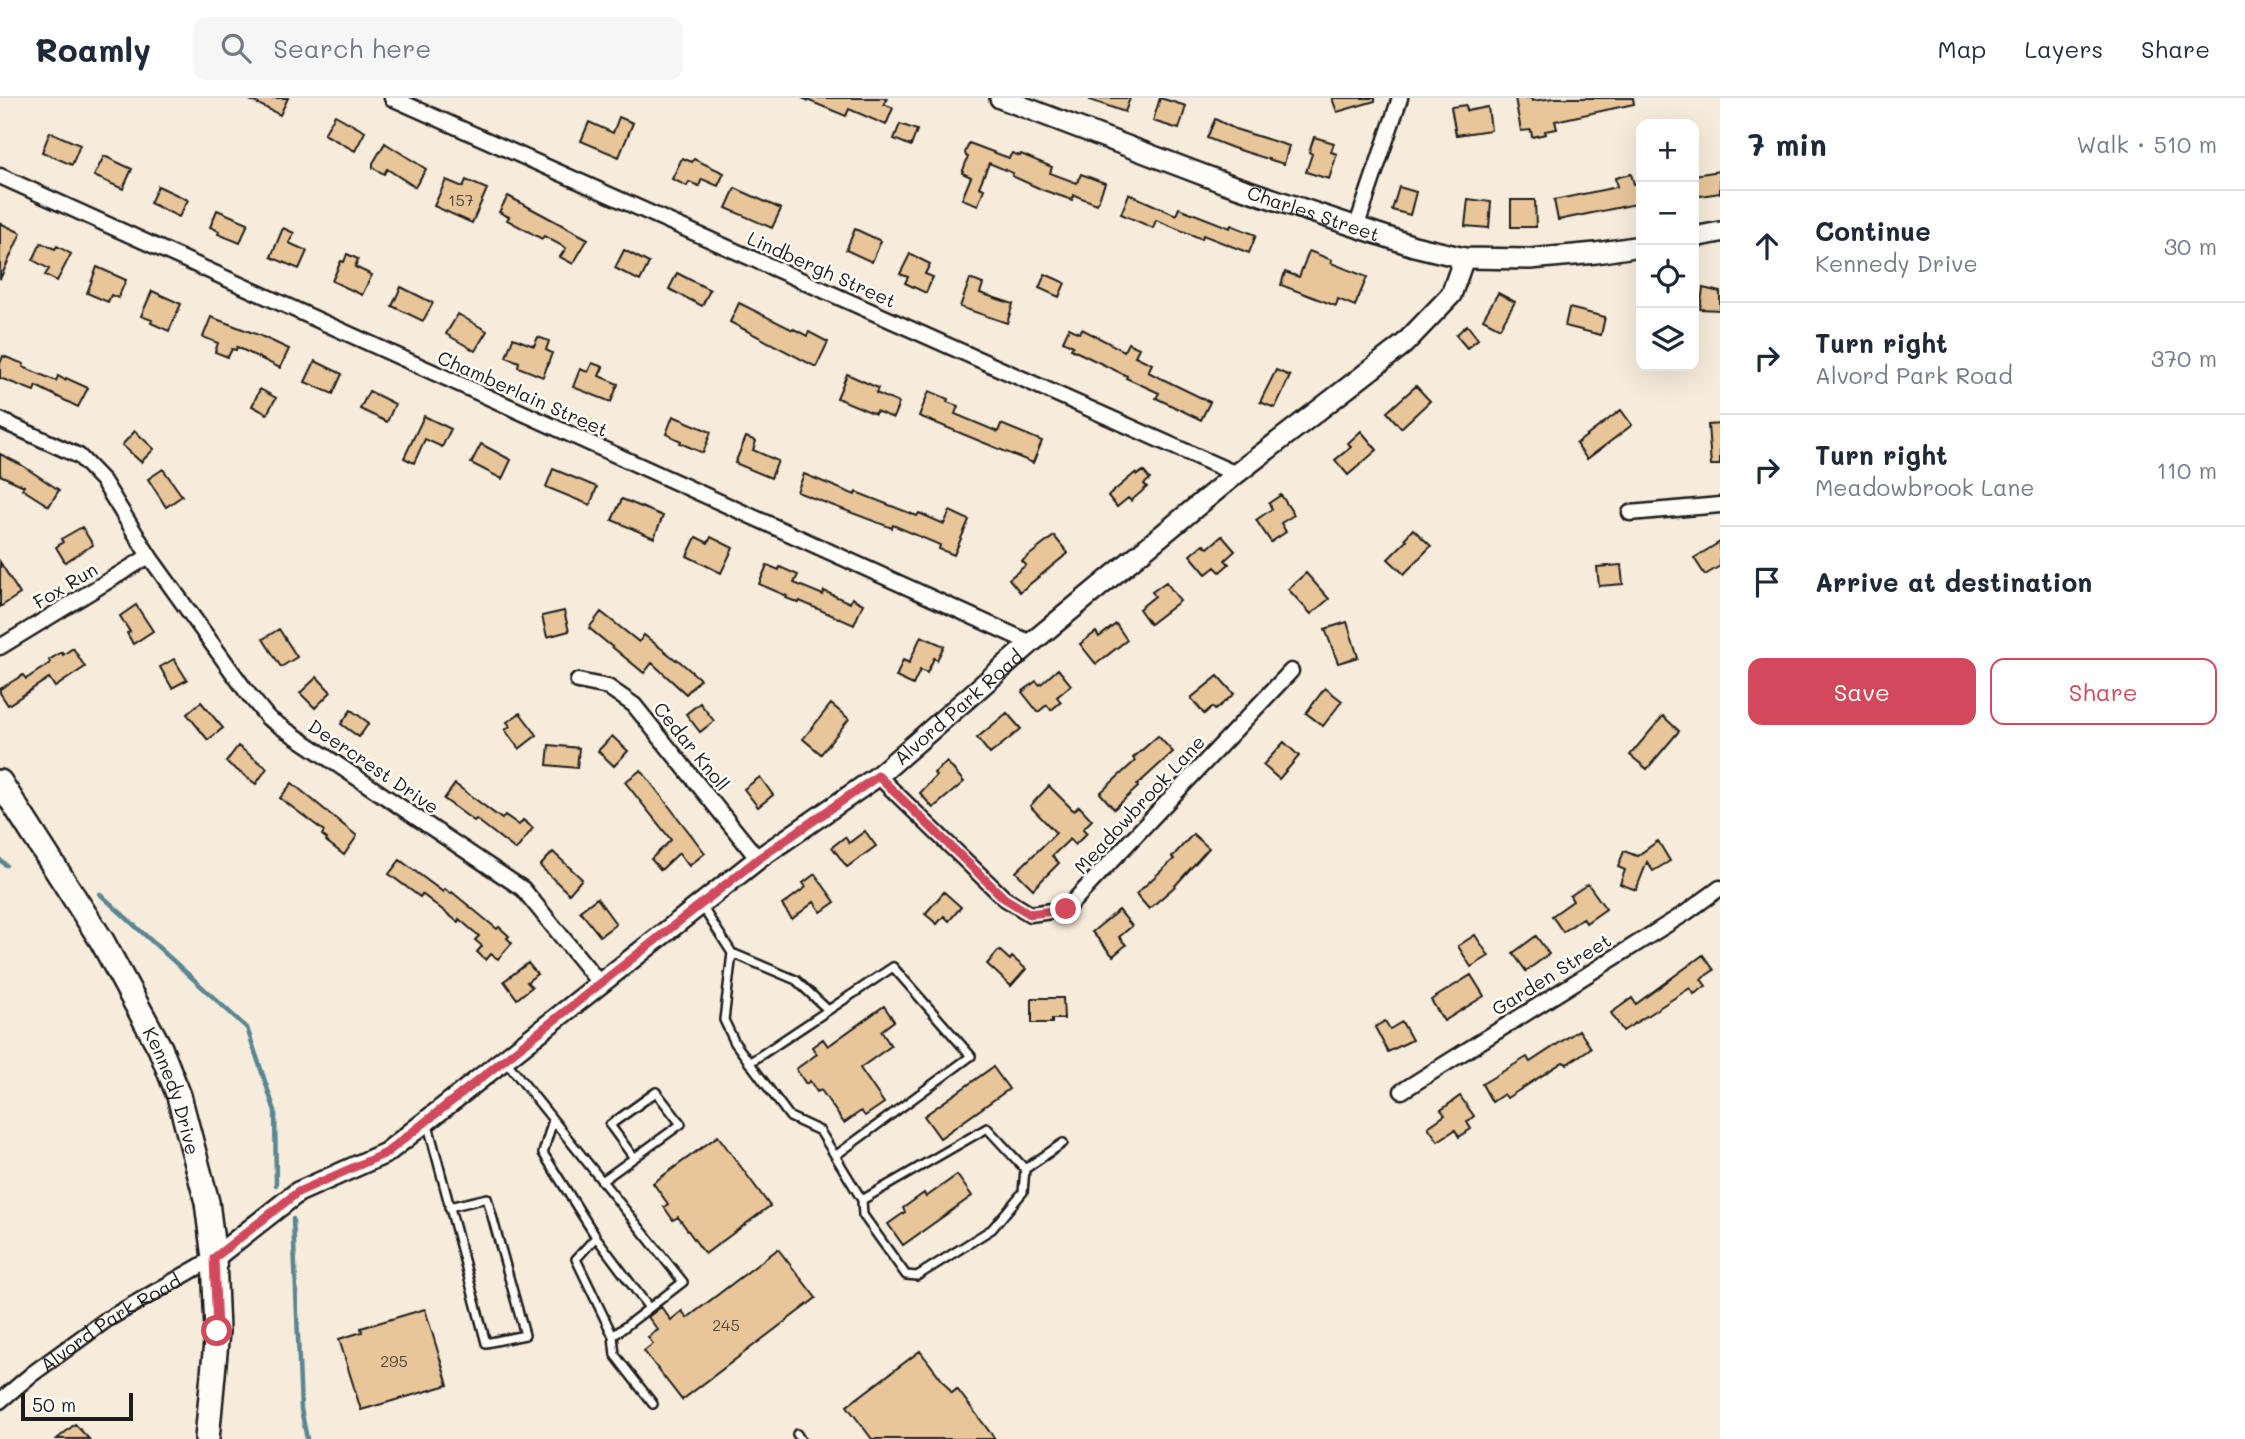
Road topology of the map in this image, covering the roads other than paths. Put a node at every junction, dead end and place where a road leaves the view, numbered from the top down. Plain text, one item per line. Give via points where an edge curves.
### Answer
1 (393, 98) edge
2 (1000, 98) edge
3 (1400, 98) edge
4 (0, 176) edge
5 (1357, 225) junction
6 (1720, 232) edge
7 (1699, 236) edge
8 (1636, 247) edge
9 (1464, 258) junction
10 (0, 420) edge
11 (1236, 474) junction
12 (1720, 506) edge
13 (1630, 513) dead end
14 (149, 556) junction
15 (1031, 643) junction
16 (0, 647) edge
17 (1291, 671) dead end
18 (578, 681) dead end
19 (878, 776) junction
20 (0, 782) edge
21 (758, 859) junction
22 (1720, 888) edge
23 (701, 904) junction
24 (732, 953) junction
25 (601, 985) junction
26 (828, 1010) junction
27 (505, 1060) junction
28 (749, 1063) junction
29 (1402, 1091) dead end
30 (553, 1120) junction
31 (426, 1121) junction
32 (1063, 1143) dead end
33 (835, 1156) junction
34 (634, 1158) junction
35 (1025, 1169) junction
36 (602, 1181) junction
37 (862, 1200) junction
38 (449, 1207) junction
39 (596, 1237) junction
40 (214, 1258) junction
41 (649, 1308) junction
42 (613, 1336) junction
43 (0, 1401) edge
44 (653, 1404) dead end
45 (207, 1439) edge

1 - 11 street, Lindbergh Street
2 - 5 street, Charles Street via 1222,182
3 - 5 street
4 - 15 street, Chamberlain Street
5 - 9 street, Charles Street
6 - 7 street
8 - 9 street, Charles Street via 1531,259
9 - 11 street, Alvord Park Road via 1451,295 1404,344
10 - 14 street, Deercrest Drive via 79,456 103,481
11 - 15 street, Alvord Park Road
12 - 13 street
14 - 16 street, Fox Run
14 - 25 street, Deercrest Drive via 268,718 523,889
15 - 19 street, Alvord Park Road
17 - 19 street, Meadowbrook Lane via 1066,909 1030,914 1004,898
18 - 21 street, Cedar Knoll via 608,687 634,705
19 - 21 street, Alvord Park Road
20 - 40 main road, Kennedy Drive via 102,941 160,1048 194,1149
21 - 23 street, Alvord Park Road
22 - 29 street, Garden Street
23 - 24 lane
23 - 25 street, Alvord Park Road
24 - 26 lane via 796,980
24 - 28 lane via 724,1020
25 - 27 street, Alvord Park Road
26 - 28 lane
26 - 33 lane via 893,967 971,1056
27 - 30 lane
27 - 31 street, Alvord Park Road
28 - 33 lane via 790,1117 820,1131
30 - 36 lane
30 - 39 lane via 543,1153
31 - 38 lane
31 - 40 street, Alvord Park Road via 386,1153 298,1192
32 - 35 lane
33 - 37 lane
34 - 34 lane via 681,1124 656,1091 610,1125
34 - 36 lane
35 - 37 lane via 987,1128
35 - 37 lane via 1023,1192 992,1228 917,1276 906,1275 891,1255 863,1215
36 - 41 lane via 683,1282
38 - 38 lane via 486,1343 525,1335 487,1198
39 - 41 lane
39 - 42 lane via 576,1259
40 - 43 street, Alvord Park Road via 106,1320
40 - 45 main road, Kennedy Drive via 217,1331
41 - 42 lane
42 - 44 lane via 615,1355

